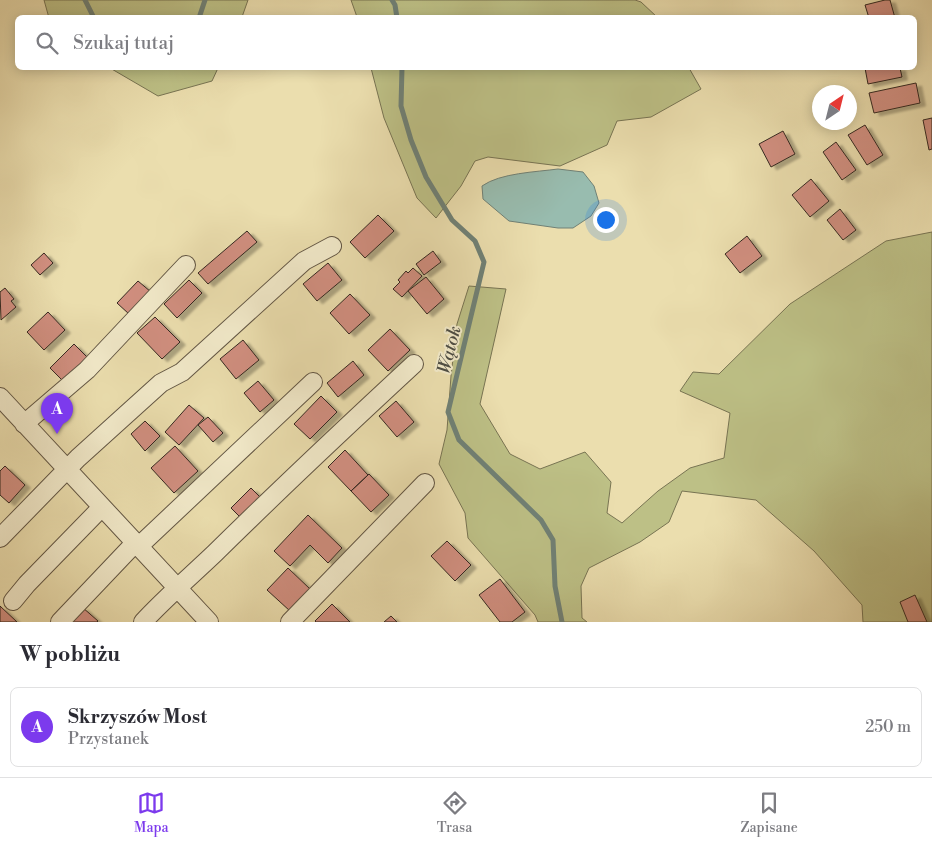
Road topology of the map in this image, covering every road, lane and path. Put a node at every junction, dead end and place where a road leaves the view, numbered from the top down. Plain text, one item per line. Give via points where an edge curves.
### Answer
1 (332, 246) dead end
2 (186, 265) dead end
3 (414, 364) dead end
4 (313, 382) dead end
5 (0, 398) edge
6 (24, 424) junction
7 (67, 469) junction
8 (425, 483) dead end
9 (102, 507) junction
10 (0, 538) edge
11 (136, 545) junction
12 (177, 588) junction
13 (13, 601) dead end
14 (60, 622) edge
15 (143, 622) edge
16 (209, 622) edge
17 (290, 622) edge

1 - 7 street via 304,261 182,372 161,383
2 - 6 street via 87,370
3 - 12 street
4 - 11 street
5 - 6 street
6 - 7 street
7 - 9 street
7 - 10 street
8 - 17 street
9 - 11 street
9 - 13 street
11 - 12 street
11 - 14 street
12 - 15 street
12 - 16 street

